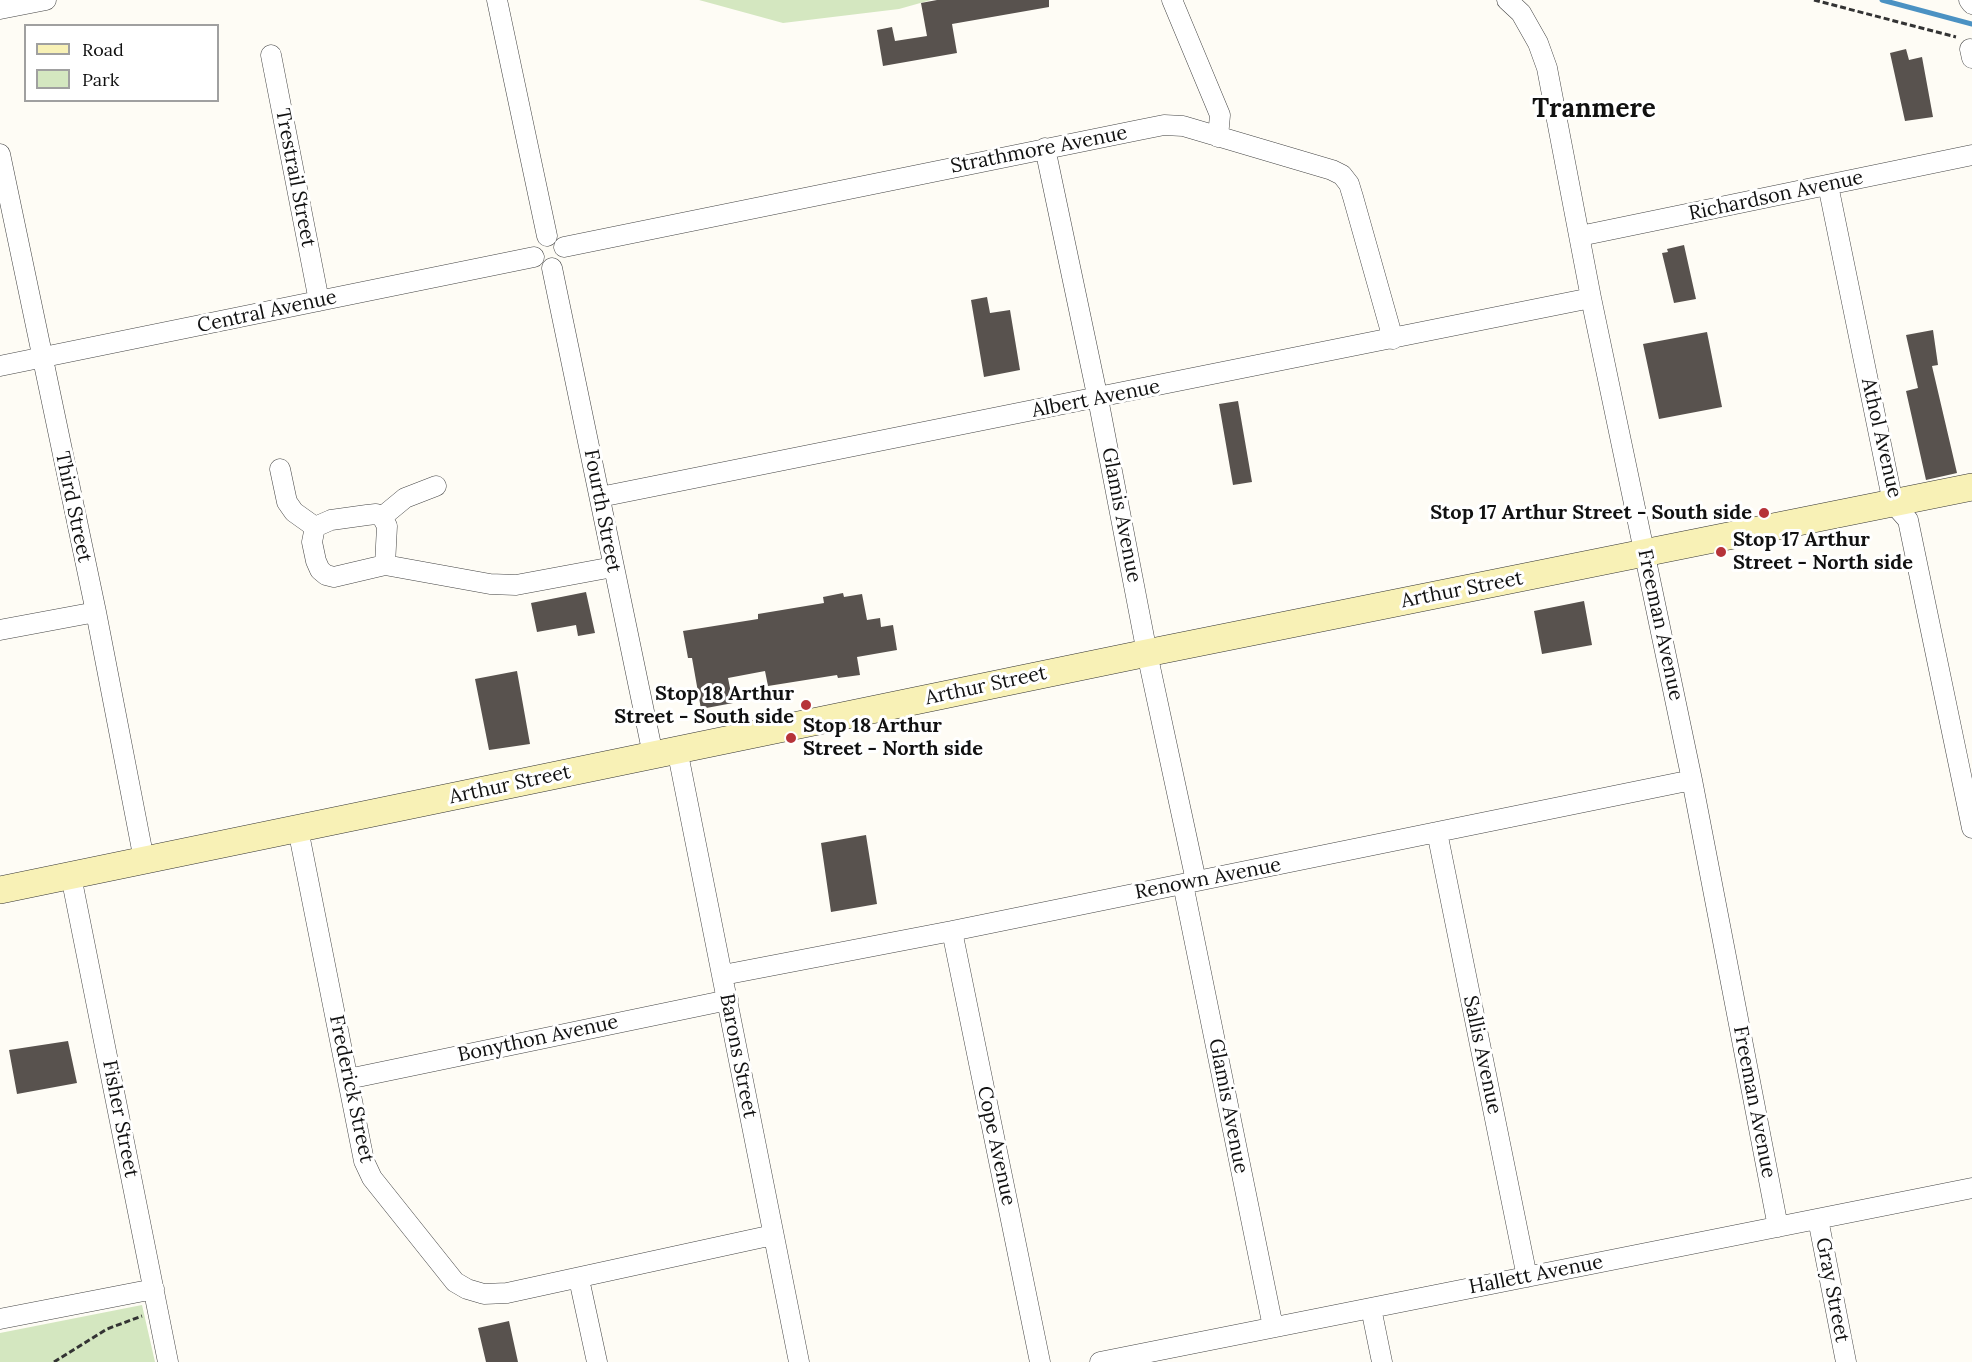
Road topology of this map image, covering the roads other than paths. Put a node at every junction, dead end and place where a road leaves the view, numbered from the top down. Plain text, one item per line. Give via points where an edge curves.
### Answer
1 (46, 0) edge
2 (497, 0) edge
3 (1172, 0) edge
4 (1507, 0) edge
5 (1969, 0) edge
6 (1972, 4) edge
7 (0, 9) edge
8 (271, 55) dead end
9 (1218, 137) junction
10 (1045, 148) junction
11 (0, 154) edge
12 (1972, 155) edge
13 (1828, 185) junction
14 (547, 236) junction
15 (1580, 236) junction
16 (564, 247) junction
17 (534, 257) junction
18 (552, 267) junction
19 (1591, 298) junction
20 (319, 301) junction
21 (1393, 339) junction
22 (42, 358) junction
23 (0, 366) edge
24 (1098, 399) junction
25 (280, 469) dead end
26 (436, 486) dead end
27 (1972, 487) edge
28 (600, 497) junction
29 (1893, 503) junction
30 (382, 517) junction
31 (315, 527) junction
32 (1646, 553) junction
33 (385, 565) junction
34 (613, 567) junction
35 (96, 612) junction
36 (0, 630) edge
37 (1148, 653) junction
38 (665, 752) junction
39 (1692, 780) junction
40 (1972, 828) edge
41 (298, 829) junction
42 (1437, 832) junction
43 (144, 860) junction
44 (71, 876) junction
45 (1190, 883) junction
46 (0, 890) edge
47 (952, 931) junction
48 (723, 975) junction
49 (728, 1000) junction
50 (348, 1079) junction
51 (1972, 1188) edge
52 (1818, 1219) junction
53 (1778, 1227) junction
54 (773, 1235) junction
55 (1527, 1277) junction
56 (579, 1279) junction
57 (154, 1289) junction
58 (1371, 1308) junction
59 (0, 1319) edge
60 (1273, 1328) junction
61 (168, 1362) edge
62 (597, 1362) edge
63 (800, 1362) edge
64 (1040, 1362) edge
65 (1100, 1362) edge
66 (1382, 1362) edge
67 (1845, 1362) edge

1 - 7 street
2 - 14 street
3 - 9 street via 1220,116
4 - 15 street, Freeman Avenue via 1521,13 1539,43 1547,68
5 - 6 street
8 - 20 street, Trestrail Street
9 - 10 street, Strathmore Avenue via 1183,126 1164,125
9 - 21 street, Strathmore Avenue via 1332,170 1346,178
10 - 16 street, Strathmore Avenue
10 - 24 street, Glamis Avenue
11 - 22 street, Third Street
12 - 13 street, Richardson Avenue
13 - 15 street, Richardson Avenue
13 - 29 street, Athol Avenue
14 - 16 street via 558,239
14 - 17 street via 536,243
15 - 19 street, Freeman Avenue
16 - 18 street via 561,262
17 - 18 street via 539,265
17 - 20 street, Central Avenue
18 - 28 street, Fourth Street
19 - 21 street, Albert Avenue
19 - 32 street, Freeman Avenue
20 - 22 street, Central Avenue
21 - 24 street, Albert Avenue
22 - 23 street, Central Avenue
22 - 35 street, Third Street
24 - 28 street, Albert Avenue
24 - 37 street, Glamis Avenue
25 - 31 street via 287,502
26 - 30 street via 405,498
27 - 29 street, Arthur Street
28 - 34 street, Fourth Street
29 - 32 street, Arthur Street
29 - 40 street, Athol Avenue via 1908,520
30 - 31 street via 368,514
30 - 33 street via 387,526
31 - 33 street via 313,551 326,575 340,577
32 - 37 street, Arthur Street
32 - 39 street, Freeman Avenue
33 - 34 street via 516,585
34 - 38 street, Fourth Street
35 - 36 street
35 - 43 street, Third Street
37 - 38 street, Arthur Street
37 - 45 street, Glamis Avenue
38 - 41 street, Arthur Street
38 - 48 street, Barons Street
39 - 42 street, Renown Avenue
39 - 53 street, Freeman Avenue
41 - 43 street, Arthur Street
41 - 50 street, Frederick Street
42 - 45 street, Renown Avenue
42 - 55 street, Sallis Avenue
43 - 44 street, Arthur Street
44 - 46 street, Arthur Street
44 - 57 street, Fisher Street
45 - 47 street, Renown Avenue
45 - 60 street, Glamis Avenue
47 - 48 street, Renown Avenue
47 - 64 street, Cope Avenue
48 - 49 street, Barons Street
49 - 50 street, Bonython Avenue
49 - 54 street, Barons Street
50 - 56 street, Frederick Street via 364,1161 372,1178 455,1282 484,1294
51 - 52 street, Hallett Avenue
52 - 53 street, Hallett Avenue
52 - 67 street, Gray Street
53 - 55 street, Hallett Avenue
54 - 56 street, Frederick Street
54 - 63 street, Barons Street
55 - 58 street, Hallett Avenue
56 - 62 street
57 - 59 street
57 - 61 street, Fisher Street
58 - 60 street, Hallett Avenue
58 - 66 street
60 - 65 street, Hallett Avenue

